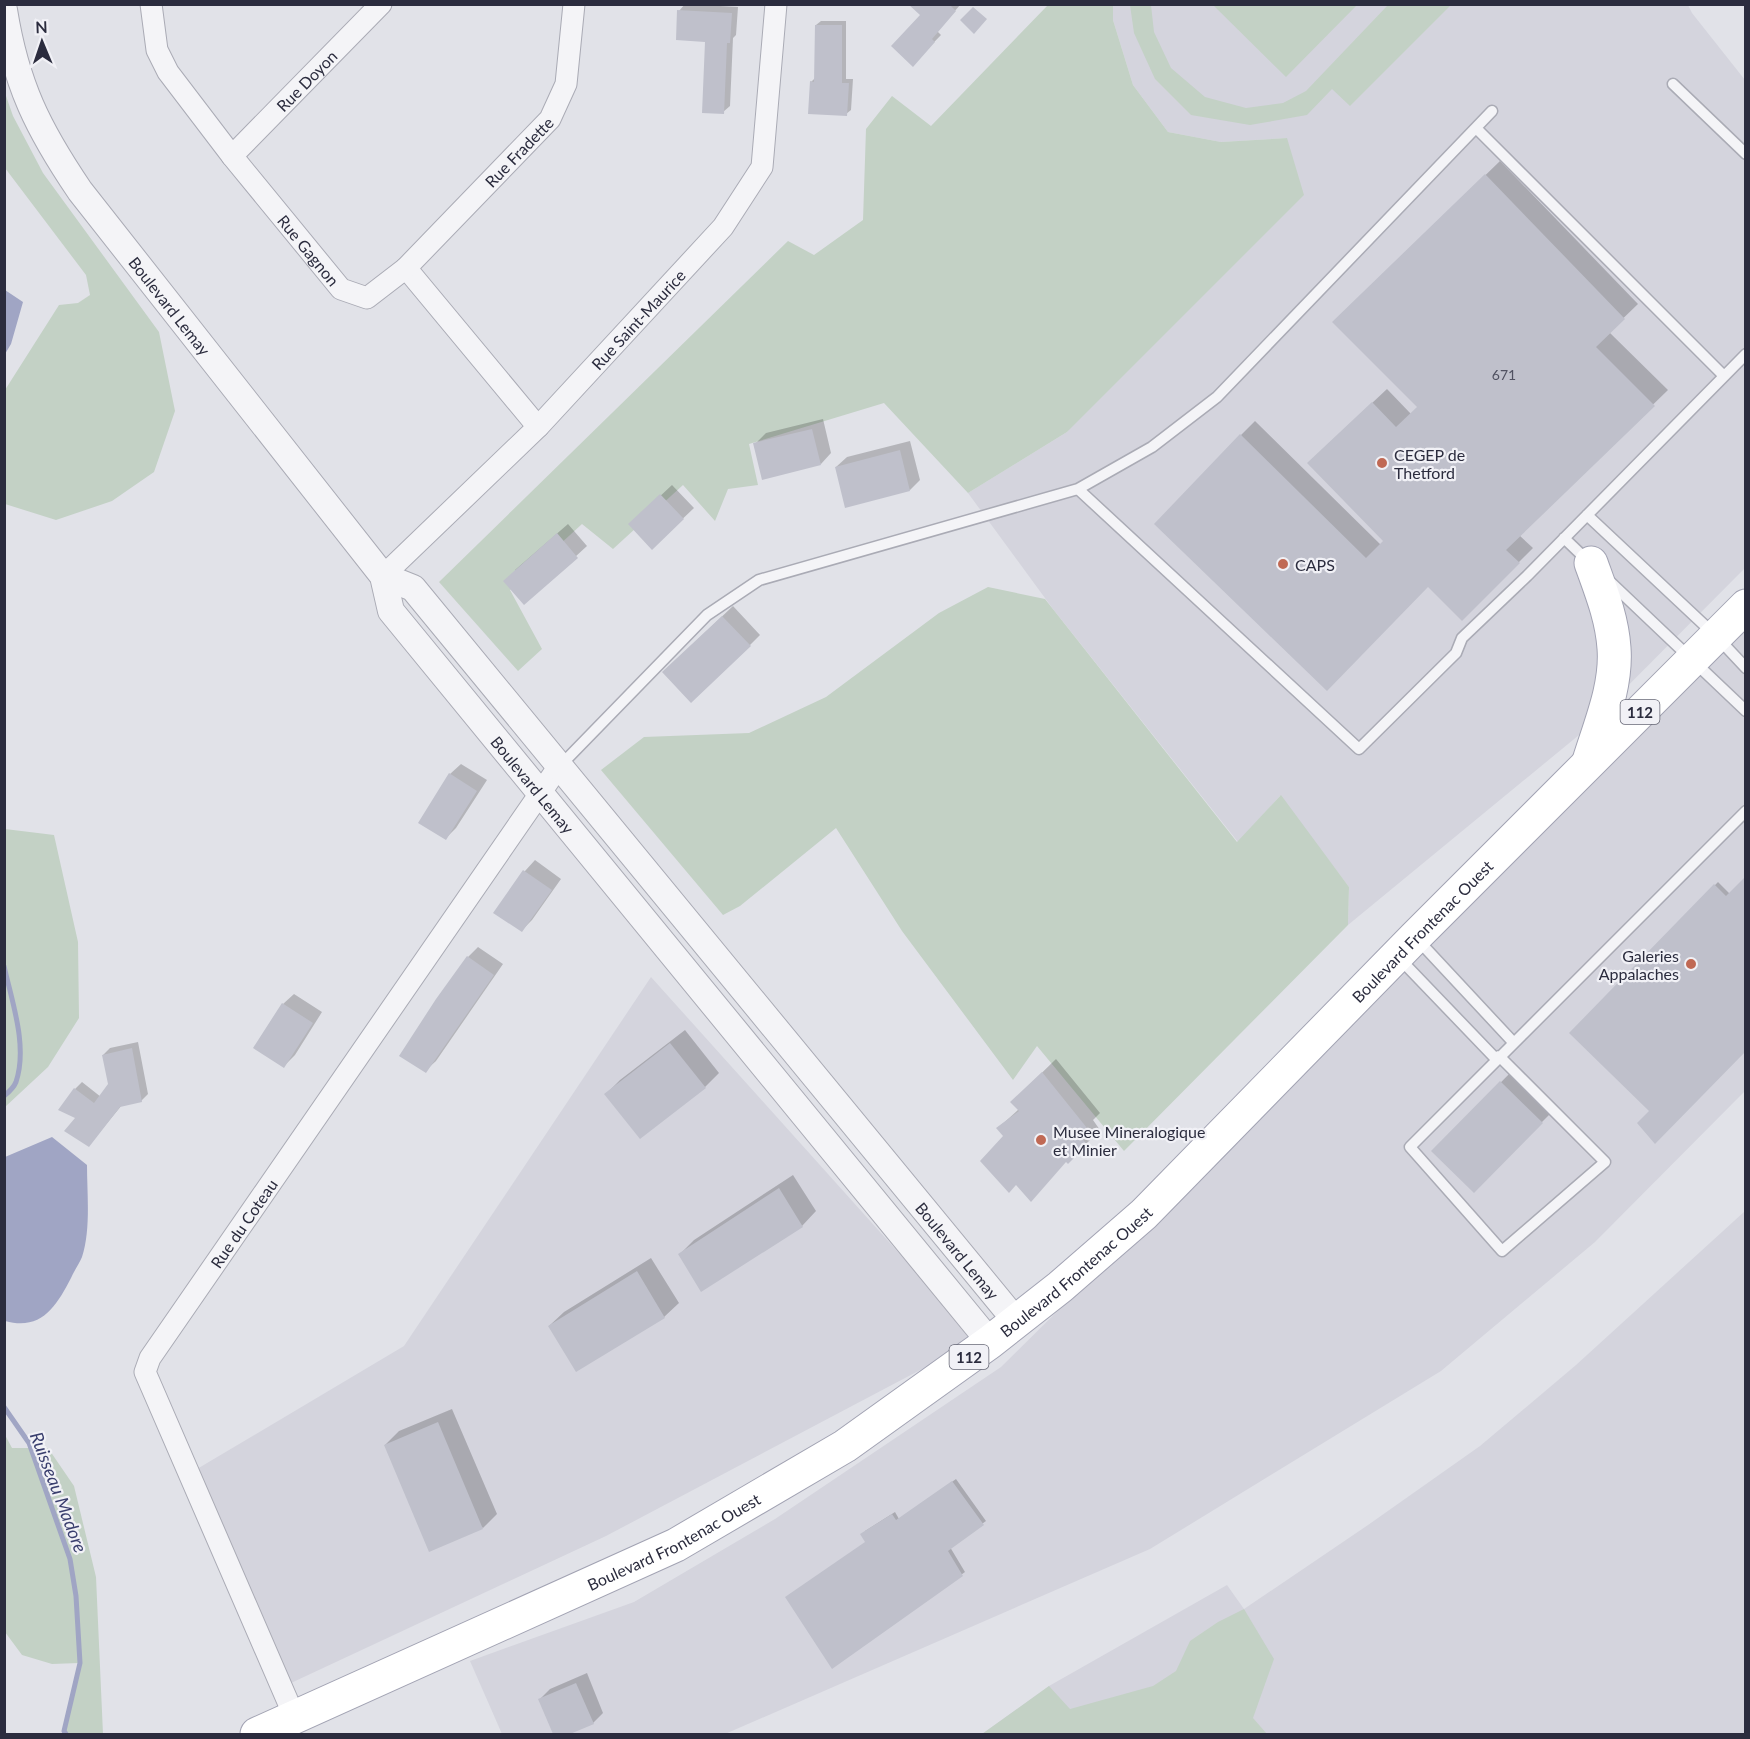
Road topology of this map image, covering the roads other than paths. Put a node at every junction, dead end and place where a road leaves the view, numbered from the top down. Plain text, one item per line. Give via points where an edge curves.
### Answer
1 (151, 4) edge
2 (381, 4) edge
3 (574, 4) edge
4 (776, 4) edge
5 (4, 10) edge
6 (1673, 84) dead end
7 (1492, 111) dead end
8 (1476, 128) junction
9 (1746, 154) edge
10 (232, 156) junction
11 (406, 268) junction
12 (1746, 354) edge
13 (1724, 376) junction
14 (538, 427) junction
15 (1078, 489) junction
16 (1587, 515) junction
17 (1564, 538) junction
18 (1591, 563) junction
19 (383, 576) junction
20 (1746, 606) edge
21 (1716, 636) junction
22 (1693, 660) junction
23 (1746, 668) edge
24 (1746, 711) edge
25 (1587, 765) junction
26 (560, 766) junction
27 (540, 793) junction
28 (1746, 811) edge
29 (1406, 947) junction
30 (722, 963) junction
31 (699, 987) junction
32 (1513, 1042) junction
33 (1498, 1058) junction
34 (899, 1178) junction
35 (875, 1202) junction
36 (1016, 1322) junction
37 (990, 1342) junction
38 (295, 1718) junction
39 (257, 1734) edge

1 - 10 street, Rue Gagnon via 156,50 168,72
2 - 10 street, Rue Doyon
3 - 11 street, Rue Fradette via 566,84 550,119
4 - 14 street, Rue Saint-Maurice via 762,167 723,227
5 - 19 street, Boulevard Lemay via 26,98 62,165
6 - 9 lane
7 - 8 lane
8 - 13 lane
8 - 15 lane via 1217,397 1152,447
10 - 11 street, Rue Gagnon via 341,289 367,298
11 - 14 street
12 - 13 lane
13 - 16 lane
14 - 19 street, Rue Saint-Maurice
15 - 17 lane via 1359,749 1456,653 1462,638
15 - 26 lane via 759,580 707,615
16 - 17 lane
16 - 21 lane
17 - 18 lane
18 - 22 lane
18 - 25 main road via 1609,614 1614,649 1607,701
19 - 26 street, Boulevard Lemay via 413,588
19 - 27 street, Boulevard Lemay via 391,611
20 - 21 main road, Boulevard Frontenac Ouest / 112
21 - 22 main road, Boulevard Frontenac Ouest / 112
21 - 23 lane
22 - 24 lane
22 - 25 main road, Boulevard Frontenac Ouest / 112
25 - 29 main road, Boulevard Frontenac Ouest / 112
26 - 27 street, Rue du Coteau
26 - 30 street, Boulevard Lemay
27 - 31 street, Boulevard Lemay
27 - 38 street, Rue du Coteau via 150,1358 145,1372
28 - 32 lane
29 - 32 lane
29 - 33 lane
29 - 36 main road, Boulevard Frontenac Ouest / 112 via 1144,1215
30 - 31 street
30 - 34 street, Boulevard Lemay
31 - 35 street, Boulevard Lemay
32 - 33 lane
33 - 33 lane via 1605,1162 1502,1251 1410,1147
34 - 35 street
34 - 36 street, Boulevard Lemay
35 - 37 street, Boulevard Lemay
36 - 37 main road, Boulevard Frontenac Ouest / 112
37 - 38 main road, Boulevard Frontenac Ouest / 112 via 845,1446 676,1545
38 - 39 main road, Boulevard Frontenac Ouest / 112

